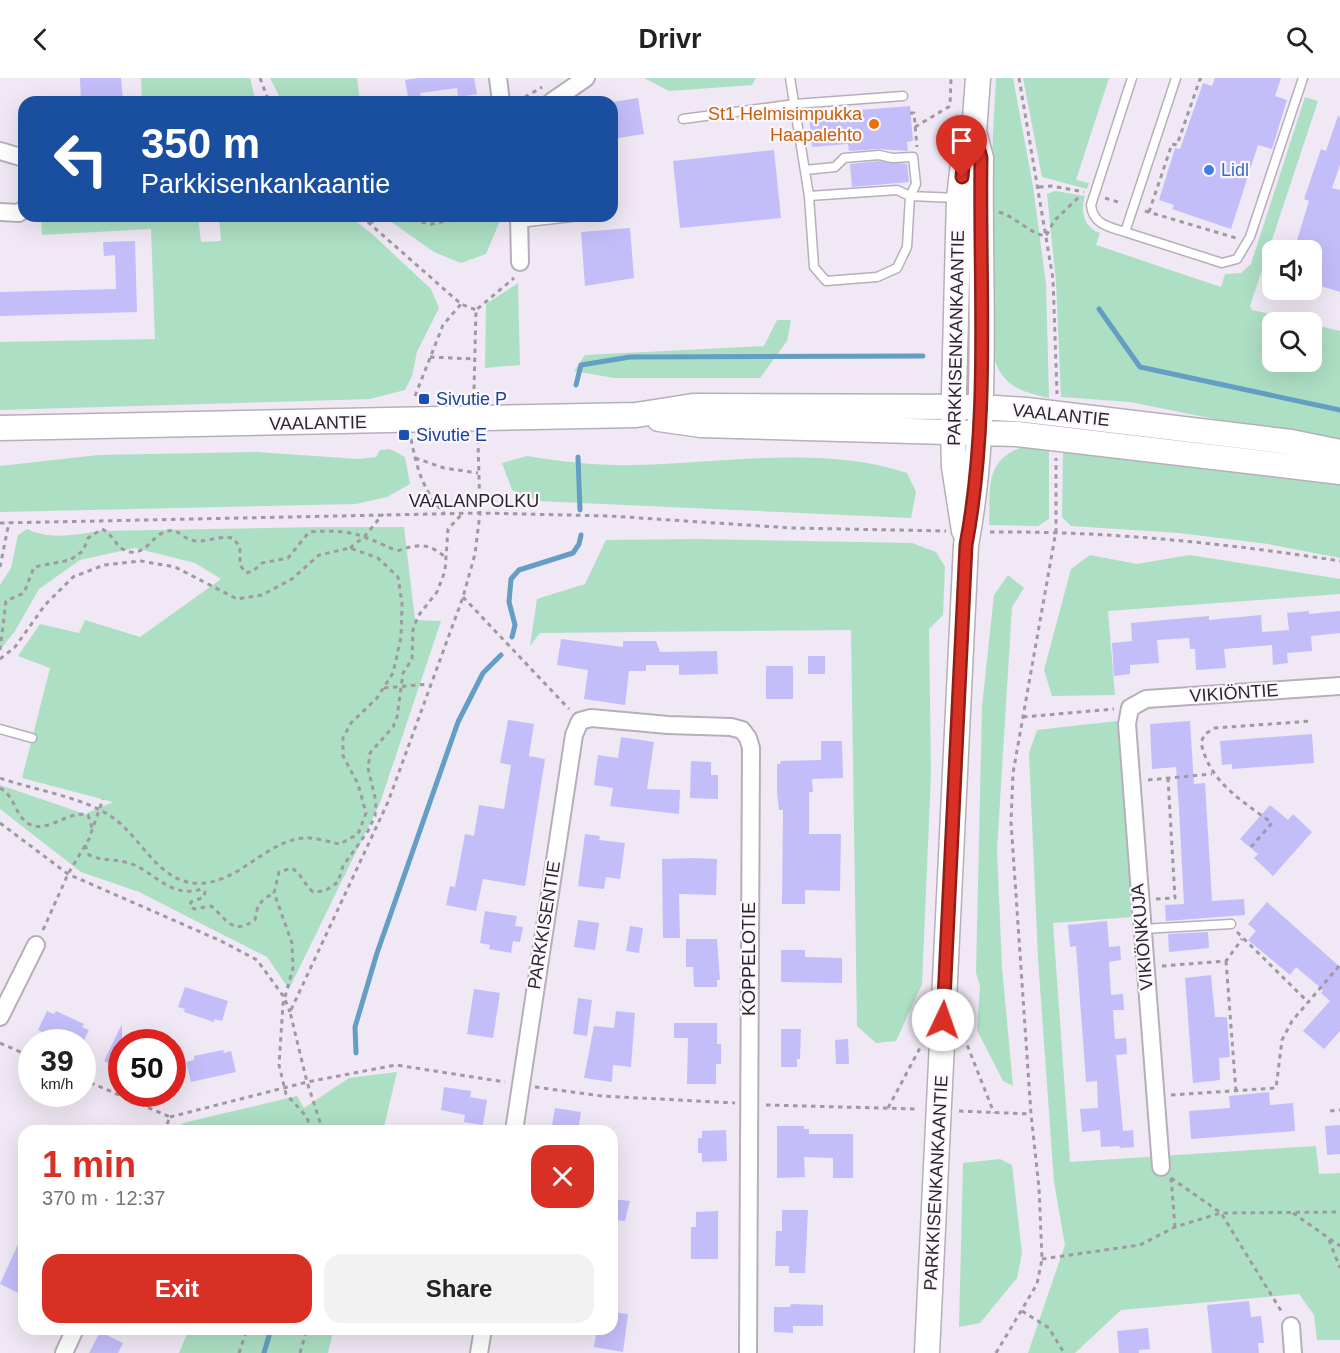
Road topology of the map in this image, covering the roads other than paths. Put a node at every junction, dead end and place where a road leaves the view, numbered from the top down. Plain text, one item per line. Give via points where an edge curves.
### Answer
1 (498, 78) edge
2 (586, 78) edge
3 (790, 78) edge
4 (978, 78) edge
5 (1131, 78) edge
6 (1176, 78) edge
7 (1302, 78) edge
8 (500, 96) edge
9 (560, 96) edge
10 (903, 96) dead end
11 (795, 104) junction
12 (683, 119) dead end
13 (0, 151) edge
14 (18, 156) edge
15 (805, 170) junction
16 (808, 196) junction
17 (910, 196) junction
18 (973, 201) junction
19 (0, 212) edge
20 (18, 213) edge
21 (519, 222) edge
22 (1125, 232) junction
23 (520, 262) road end
24 (953, 407) junction
25 (981, 407) junction
26 (636, 415) junction
27 (0, 428) edge
28 (953, 432) junction
29 (980, 433) junction
30 (1340, 452) edge
31 (1340, 472) edge
32 (957, 538) junction
33 (1340, 686) edge
34 (1130, 708) joint
35 (580, 721) joint
36 (0, 729) edge
37 (32, 738) dead end
38 (1232, 924) dead end
39 (1141, 930) junction
40 (36, 945) road end
41 (0, 1017) edge
42 (515, 1125) edge
43 (1166, 1172) road end
44 (1291, 1326) road end
45 (72, 1335) edge
46 (482, 1335) edge
47 (64, 1353) edge
48 (479, 1353) edge
49 (748, 1353) edge
50 (927, 1353) edge
51 (1293, 1353) edge

1 - 8 street
2 - 9 street
3 - 11 lane
4 - 18 street, PARKKISENKANKAANTIE via 974,132 964,155
5 - 22 lane via 1090,205 1100,223
6 - 22 lane
7 - 22 lane via 1250,237 1237,259 1222,263
10 - 11 lane
11 - 12 lane
11 - 15 lane
13 - 14 street
15 - 16 lane
15 - 17 lane via 835,167 844,158 914,157 916,184
16 - 17 lane via 897,190
16 - 17 lane via 814,267 826,281 877,277 897,268 907,247
17 - 18 lane
18 - 24 street, PARKKISENKANKAANTIE
18 - 25 street, PARKKISENKANKAANTIE
19 - 20 street
21 - 23 street
24 - 25 street, VAALANTIE
24 - 26 street, VAALANTIE via 693,406
24 - 28 street, PARKKISENKANKAANTIE
25 - 29 street, PARKKISENKANKAANTIE
25 - 30 street, VAALANTIE via 1291,442
26 - 27 street, VAALANTIE
26 - 28 street, VAALANTIE via 701,425
28 - 29 street, VAALANTIE
28 - 32 street, PARKKISENKANKAANTIE
29 - 31 street, VAALANTIE
29 - 32 street, PARKKISENKANKAANTIE via 977,480
32 - 50 street, PARKKISENKANKAANTIE
33 - 34 street, VIKIÖNTIE via 1146,699
34 - 39 street, VIKIÖNKUJA via 1126,724
35 - 42 street, PARKKISENTIE via 572,747
35 - 49 street, KOPPELOTIE via 591,718 731,727 742,730 748,738
36 - 37 lane
38 - 39 lane
39 - 43 street, VIKIÖNKUJA via 1154,1096
40 - 41 street
44 - 51 street
45 - 47 street
46 - 48 street

